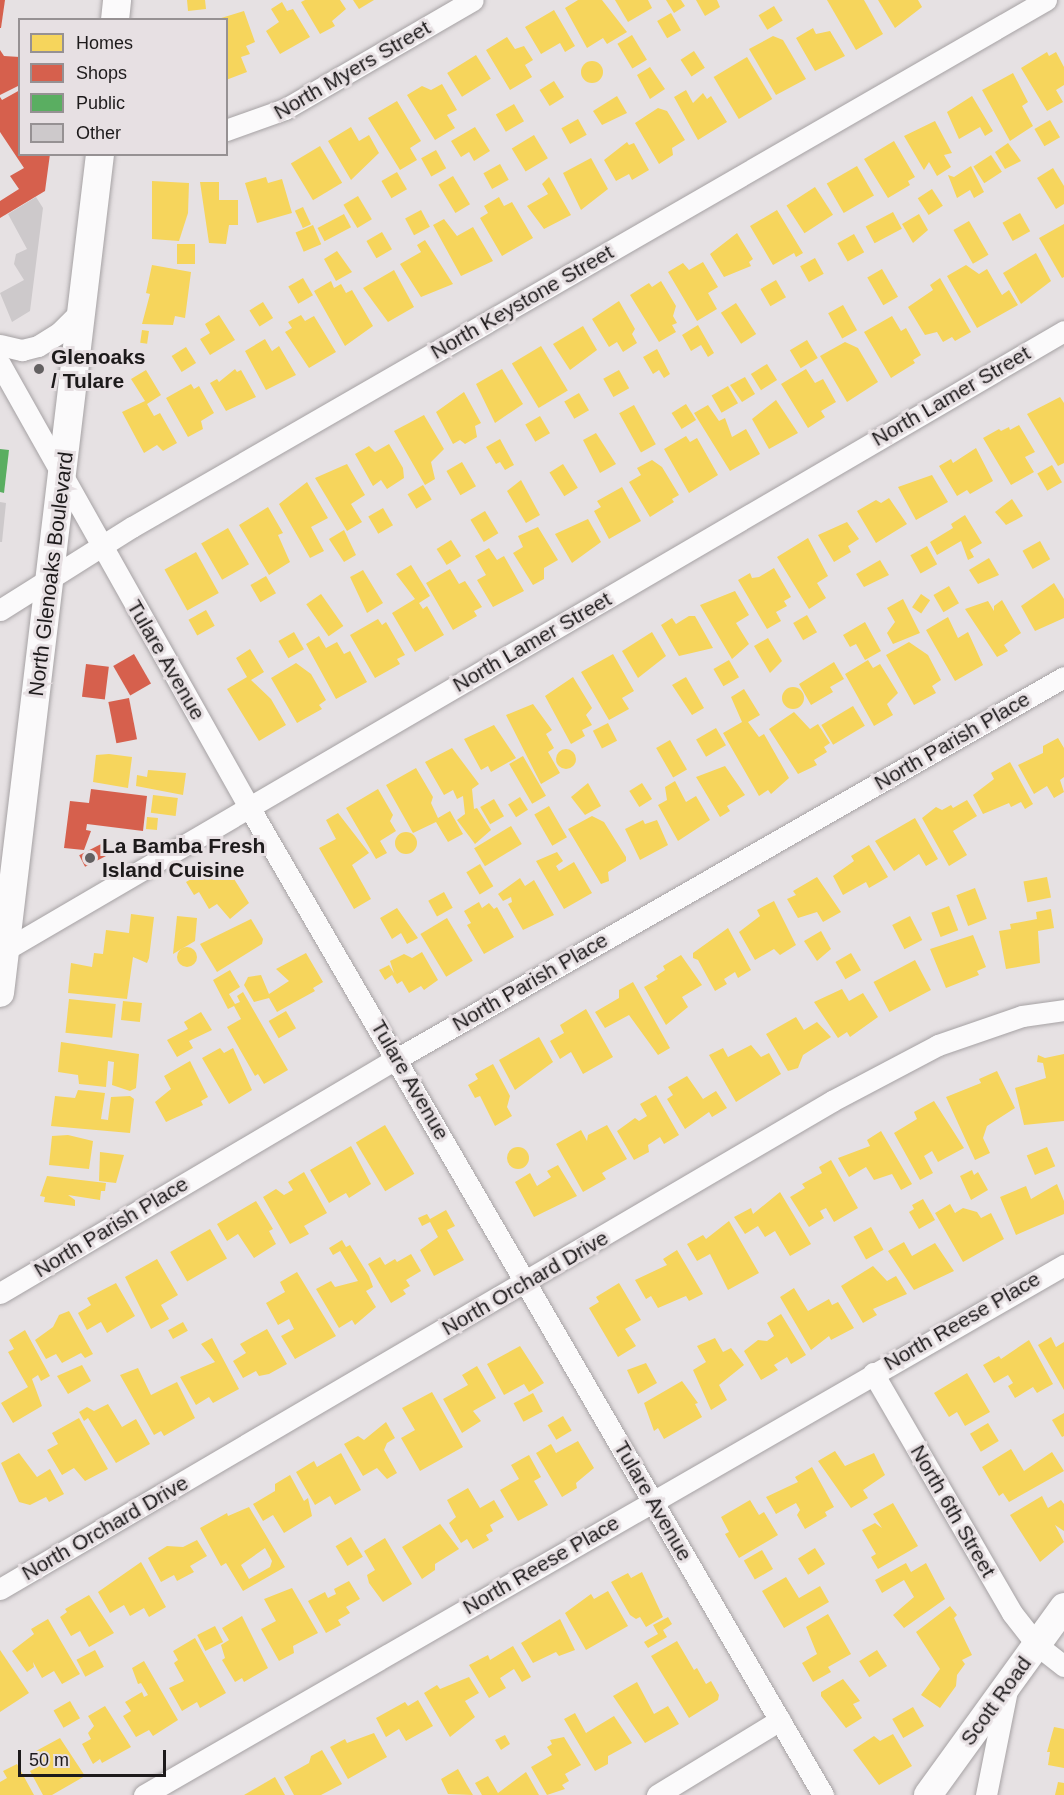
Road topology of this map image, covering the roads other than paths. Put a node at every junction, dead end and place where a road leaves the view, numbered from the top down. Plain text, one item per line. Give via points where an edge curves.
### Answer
1 (117, 0) edge
2 (473, 0) edge
3 (1046, 0) edge
4 (115, 18) edge
5 (228, 130) edge
6 (100, 156) edge
7 (80, 312) junction
8 (1064, 331) edge
9 (0, 345) edge
10 (0, 364) edge
11 (63, 478) junction
12 (100, 546) junction
13 (50, 581) junction
14 (0, 610) edge
15 (1064, 677) edge
16 (249, 807) junction
17 (3, 952) edge
18 (0, 993) edge
19 (1064, 1010) edge
20 (398, 1058) junction
21 (1064, 1264) edge
22 (527, 1282) junction
23 (0, 1293) edge
24 (873, 1373) junction
25 (653, 1501) junction
26 (0, 1589) edge
27 (1064, 1607) edge
28 (1036, 1645) junction
29 (1064, 1666) edge
30 (1007, 1689) junction
31 (780, 1720) junction
32 (144, 1795) edge
33 (657, 1795) edge
34 (823, 1795) edge
35 (927, 1795) edge
36 (986, 1795) edge

1 - 4 main road
2 - 5 street, North Myers Street via 285,109 253,124
3 - 12 street, North Keystone Street
6 - 7 main road, North Glenoaks Boulevard
7 - 9 street via 38,346 22,350
7 - 11 main road, North Glenoaks Boulevard
8 - 16 street, North Lamer Street
10 - 11 street, Tulare Avenue
11 - 12 street, Tulare Avenue
11 - 13 main road, North Glenoaks Boulevard
12 - 13 street, North Keystone Street
12 - 16 street, Tulare Avenue
13 - 14 street, North Keystone Street
13 - 17 main road, North Glenoaks Boulevard
15 - 20 street, North Parish Place
16 - 17 street, North Lamer Street
16 - 20 street, Tulare Avenue
17 - 18 main road, North Glenoaks Boulevard
19 - 22 street, North Orchard Drive via 1022,1017 938,1045 832,1101
20 - 22 street, Tulare Avenue
20 - 23 street, North Parish Place
21 - 24 street, North Reese Place
22 - 25 street, Tulare Avenue
22 - 26 street, North Orchard Drive
24 - 25 street, North Reese Place
24 - 28 street, North 6th Street via 1012,1613
25 - 31 street, Tulare Avenue
25 - 32 street, North Reese Place
27 - 28 main road, Scott Road
28 - 29 street, North 6th Street
28 - 30 main road, Scott Road
30 - 35 main road, Scott Road
30 - 36 street
31 - 33 street
31 - 34 street, Tulare Avenue

